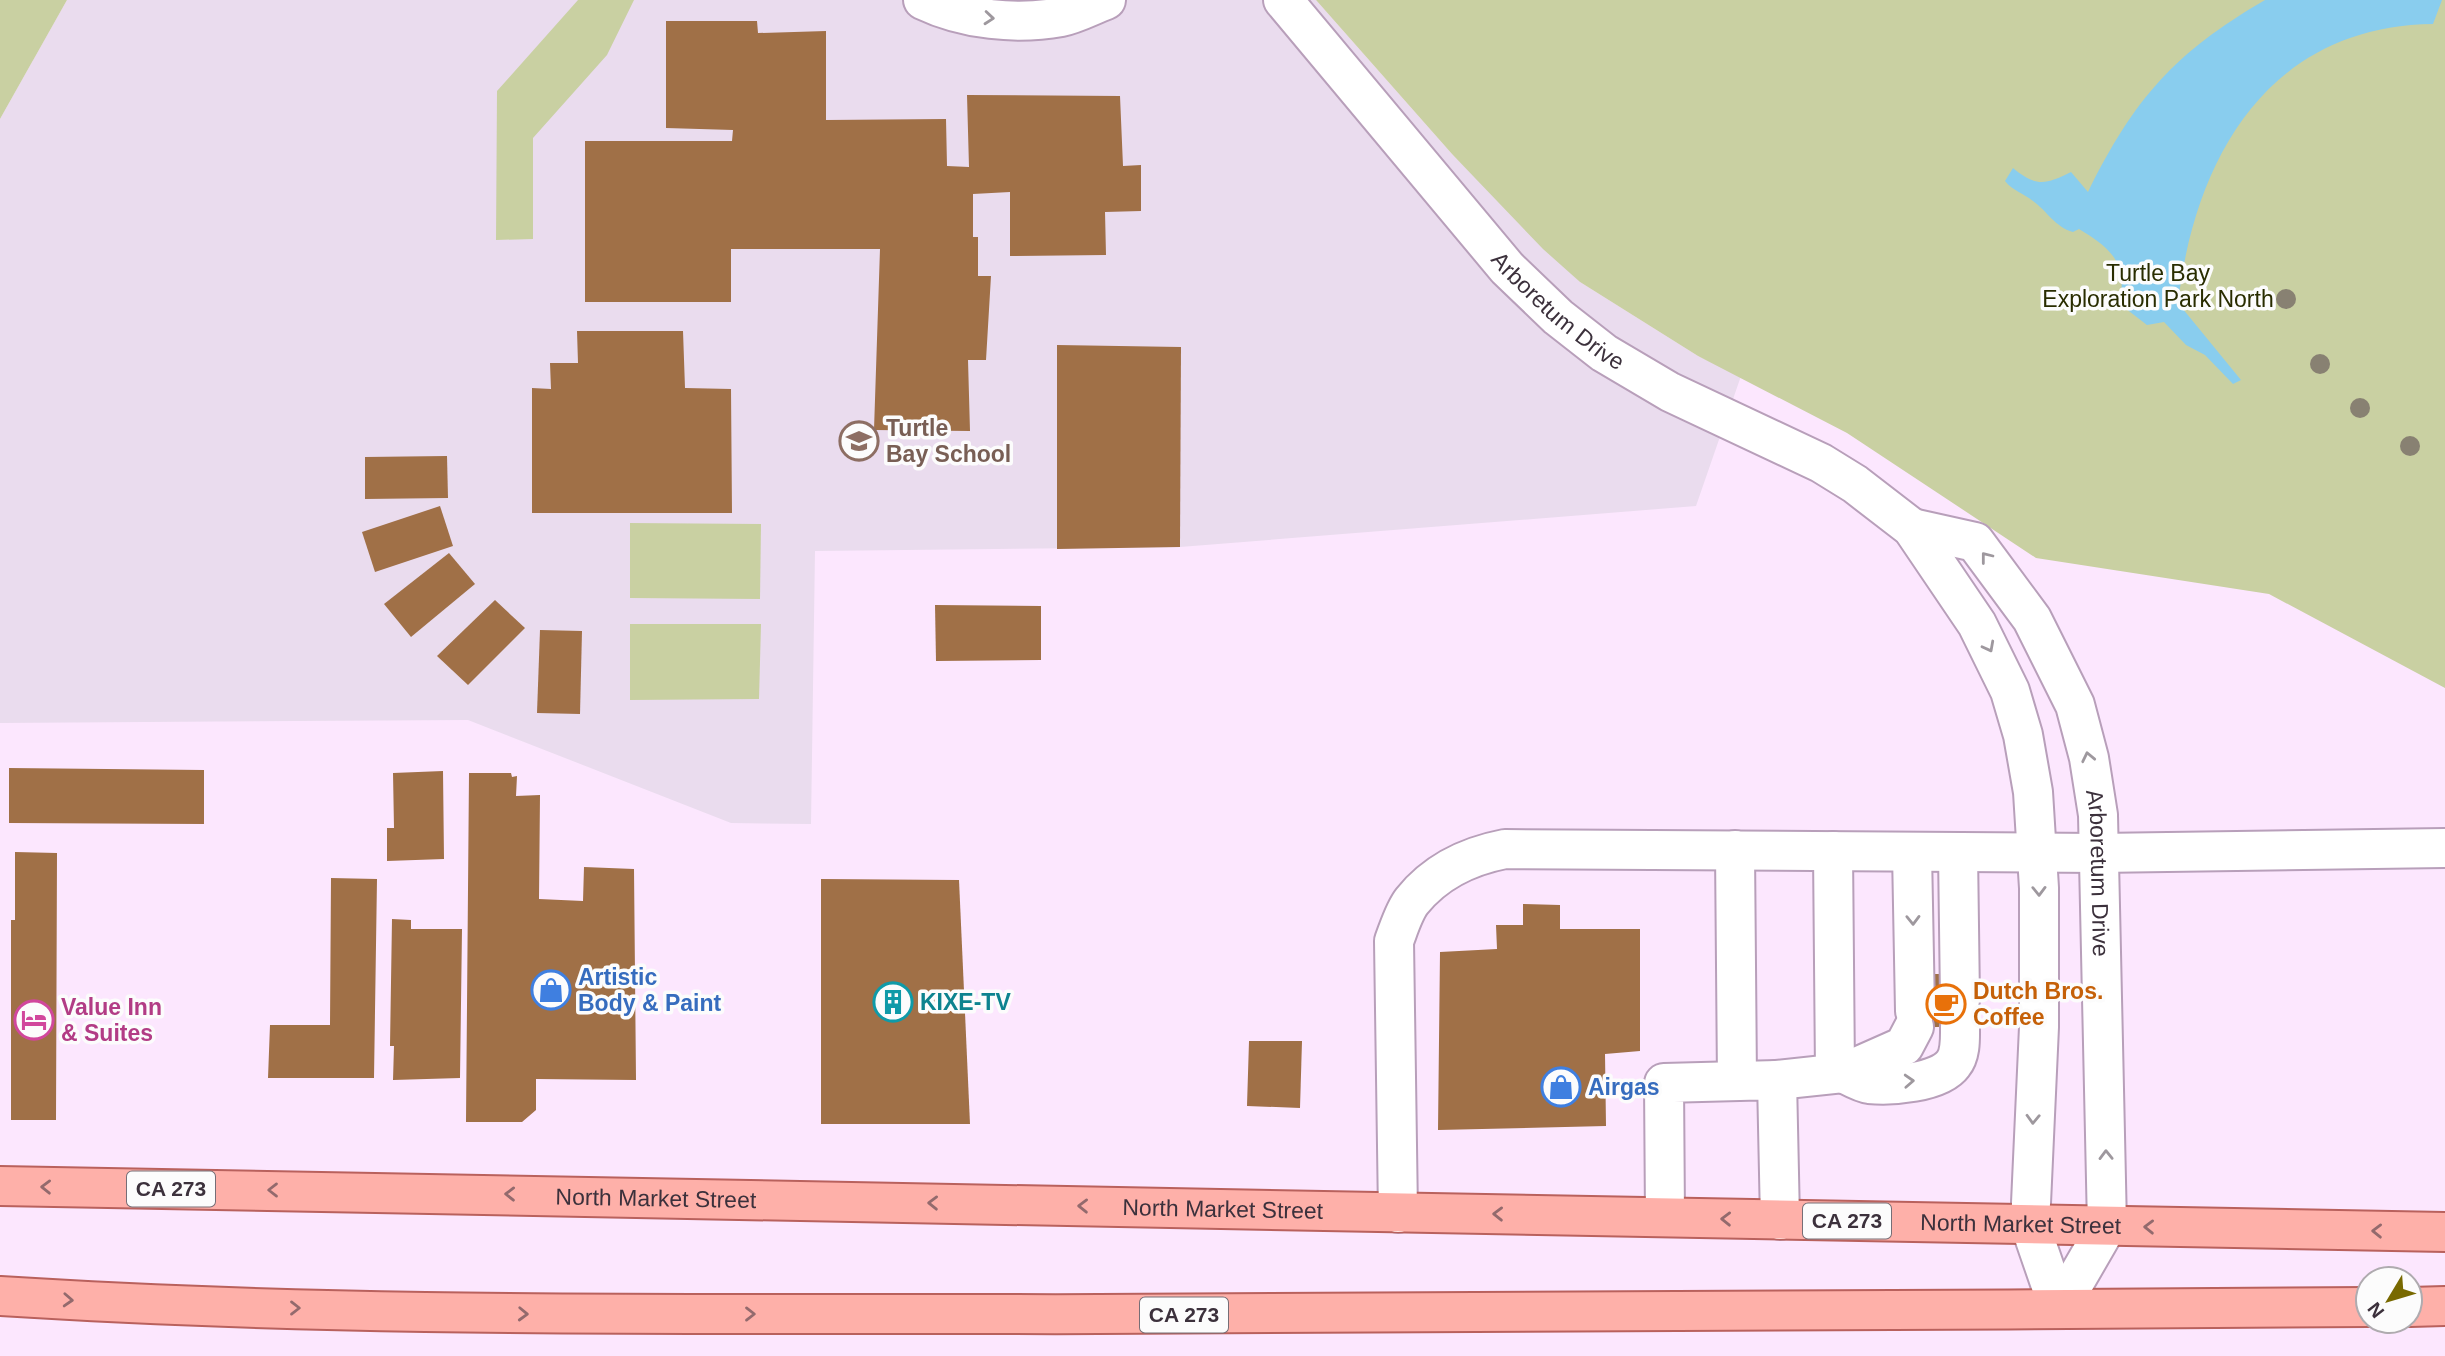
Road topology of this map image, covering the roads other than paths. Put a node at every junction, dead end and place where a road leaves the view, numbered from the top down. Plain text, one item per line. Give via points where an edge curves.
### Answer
1 (923, 0) edge
2 (1107, 0) edge
3 (1283, 0) edge
4 (1912, 528) junction
5 (2445, 848) edge
6 (1735, 850) junction
7 (1833, 851) junction
8 (1912, 852) junction
9 (1958, 852) junction
10 (2038, 852) junction
11 (2099, 853) junction
12 (1839, 1073) junction
13 (1777, 1080) junction
14 (1737, 1081) junction
15 (0, 1186) edge
16 (1398, 1213) junction
17 (1665, 1217) junction
18 (1780, 1220) junction
19 (2030, 1225) junction
20 (2107, 1226) junction
21 (2445, 1232) edge
22 (0, 1296) edge
23 (2354, 1307) edge
24 (2424, 1307) edge
25 (2445, 1307) edge
26 (2059, 1309) junction

1 -> 2 street via 995,20 1062,17
3 - 4 street, Arboretum Drive via 1507,268 1558,317 1604,353 1670,392 1821,463
4 -> 10 street, Arboretum Drive via 1977,624 2010,691 2034,792
11 -> 4 street, Arboretum Drive via 2089,758 2075,705 2032,619 1975,542
5 - 11 street
6 - 7 street
6 - 14 street
6 - 16 street via 1505,849 1476,855 1440,874 1410,902 1394,941
7 - 8 street
7 - 12 street
8 - 9 street
8 -> 12 street via 1915,1019 1904,1046
9 - 10 street
12 -> 9 street via 1867,1084 1923,1080 1943,1075 1955,1062 1960,1044
10 - 11 street
10 -> 19 street, Arboretum Drive via 2039,1027
20 -> 11 street, Arboretum Drive
12 - 13 street
13 - 14 street
13 - 18 street
14 - 17 street via 1664,1083
16 -> 15 main road, North Market Street / CA 273
17 -> 16 main road, North Market Street / CA 273
18 -> 17 main road, North Market Street / CA 273
18 - 19 main road, North Market Street / CA 273
19 - 20 main road, North Market Street / CA 273
19 - 26 street, Arboretum Drive
21 -> 20 main road, North Market Street / CA 273
20 - 26 street
22 -> 26 main road, CA 273 via 543,1315 1364,1316
23 - 26 main road, CA 273
24 - 25 main road

